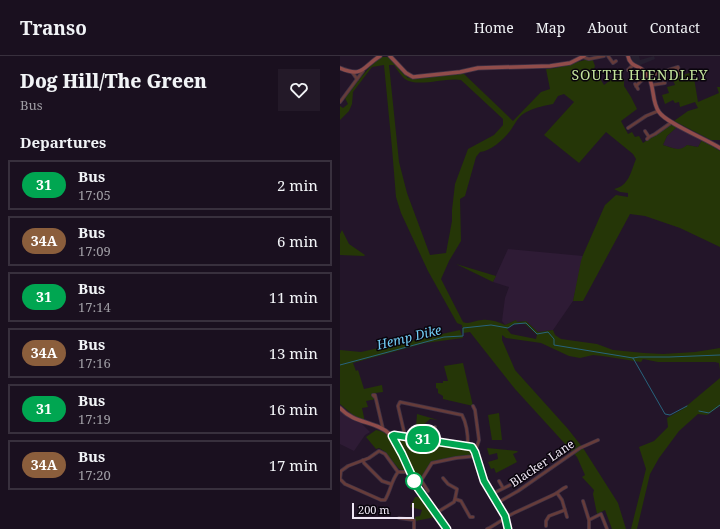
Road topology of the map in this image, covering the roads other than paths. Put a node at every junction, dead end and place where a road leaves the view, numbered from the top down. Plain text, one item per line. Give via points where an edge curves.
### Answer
1 (380, 56) edge
2 (584, 56) edge
3 (604, 56) edge
4 (608, 56) edge
5 (628, 56) edge
6 (393, 57) edge
7 (616, 61) dead end
8 (632, 66) junction
9 (340, 68) edge
10 (628, 70) dead end
11 (363, 71) junction
12 (352, 72) junction
13 (680, 74) dead end
14 (648, 75) junction
15 (356, 79) junction
16 (665, 83) dead end
17 (652, 85) junction
18 (636, 86) dead end
19 (340, 102) edge
20 (658, 111) junction
21 (672, 122) junction
22 (628, 128) dead end
23 (645, 131) dead end
24 (713, 144) junction
25 (720, 144) edge
26 (720, 148) edge
27 (375, 399) dead end
28 (473, 406) dead end
29 (340, 408) edge
30 (435, 427) dead end
31 (383, 429) junction
32 (392, 436) junction
33 (405, 436) junction
34 (598, 440) dead end
35 (433, 441) junction
36 (468, 446) junction
37 (475, 452) junction
38 (476, 456) junction
39 (363, 460) junction
40 (398, 472) junction
41 (409, 472) junction
42 (443, 478) dead end
43 (421, 480) junction
44 (499, 481) dead end
45 (391, 484) junction
46 (510, 485) dead end
47 (417, 487) junction
48 (566, 487) dead end
49 (503, 488) junction
50 (428, 491) dead end
51 (557, 493) junction
52 (492, 494) junction
53 (455, 499) junction
54 (583, 500) dead end
55 (497, 503) junction
56 (565, 510) junction
57 (436, 513) junction
58 (473, 516) dead end
59 (567, 516) dead end
60 (402, 517) dead end
61 (505, 518) junction
62 (589, 520) junction
63 (546, 526) dead end
64 (414, 529) edge
65 (447, 529) edge
66 (487, 529) edge
67 (508, 529) edge
68 (589, 529) edge
69 (607, 529) edge

1 - 11 street
2 - 3 street via 589,60
2 - 6 street via 550,66 473,68 414,77 406,74
4 - 7 street via 613,63
5 - 8 street
8 - 10 street
8 - 14 street via 642,69
9 - 12 street
11 - 12 street
11 - 15 street
12 - 15 street
13 - 14 street via 678,66
14 - 17 street
14 - 18 street
15 - 19 street
16 - 17 street
17 - 20 street
20 - 21 street
20 - 22 street
21 - 23 street via 648,138
21 - 24 street
24 - 25 street
24 - 26 street
27 - 31 street
28 - 37 street via 478,440
29 - 31 street via 354,418
30 - 35 street
31 - 32 street
32 - 33 street
32 - 41 street
33 - 35 street
33 - 36 street via 398,406 400,402 462,416
34 - 55 street, Blacker Lane via 577,450
35 - 36 street
36 - 37 street
37 - 38 street
38 - 43 street via 432,463
38 - 52 street via 484,481
39 - 40 street via 380,451
39 - 45 street via 382,481
39 - 45 street via 341,471 340,479 345,484 381,500 387,497
40 - 41 street
40 - 45 street
41 - 47 street
42 - 53 street via 457,489
43 - 47 street
43 - 50 street
44 - 49 street
46 - 49 street
47 - 57 street
48 - 51 street
49 - 52 street
51 - 56 street
51 - 61 street
52 - 55 street
53 - 57 street
53 - 58 street via 461,501 470,517
54 - 62 street
55 - 61 street
56 - 59 street
56 - 63 street via 549,516
57 - 65 street
60 - 64 street via 414,518
61 - 66 street
61 - 67 street
62 - 68 street
62 - 69 street via 601,514

